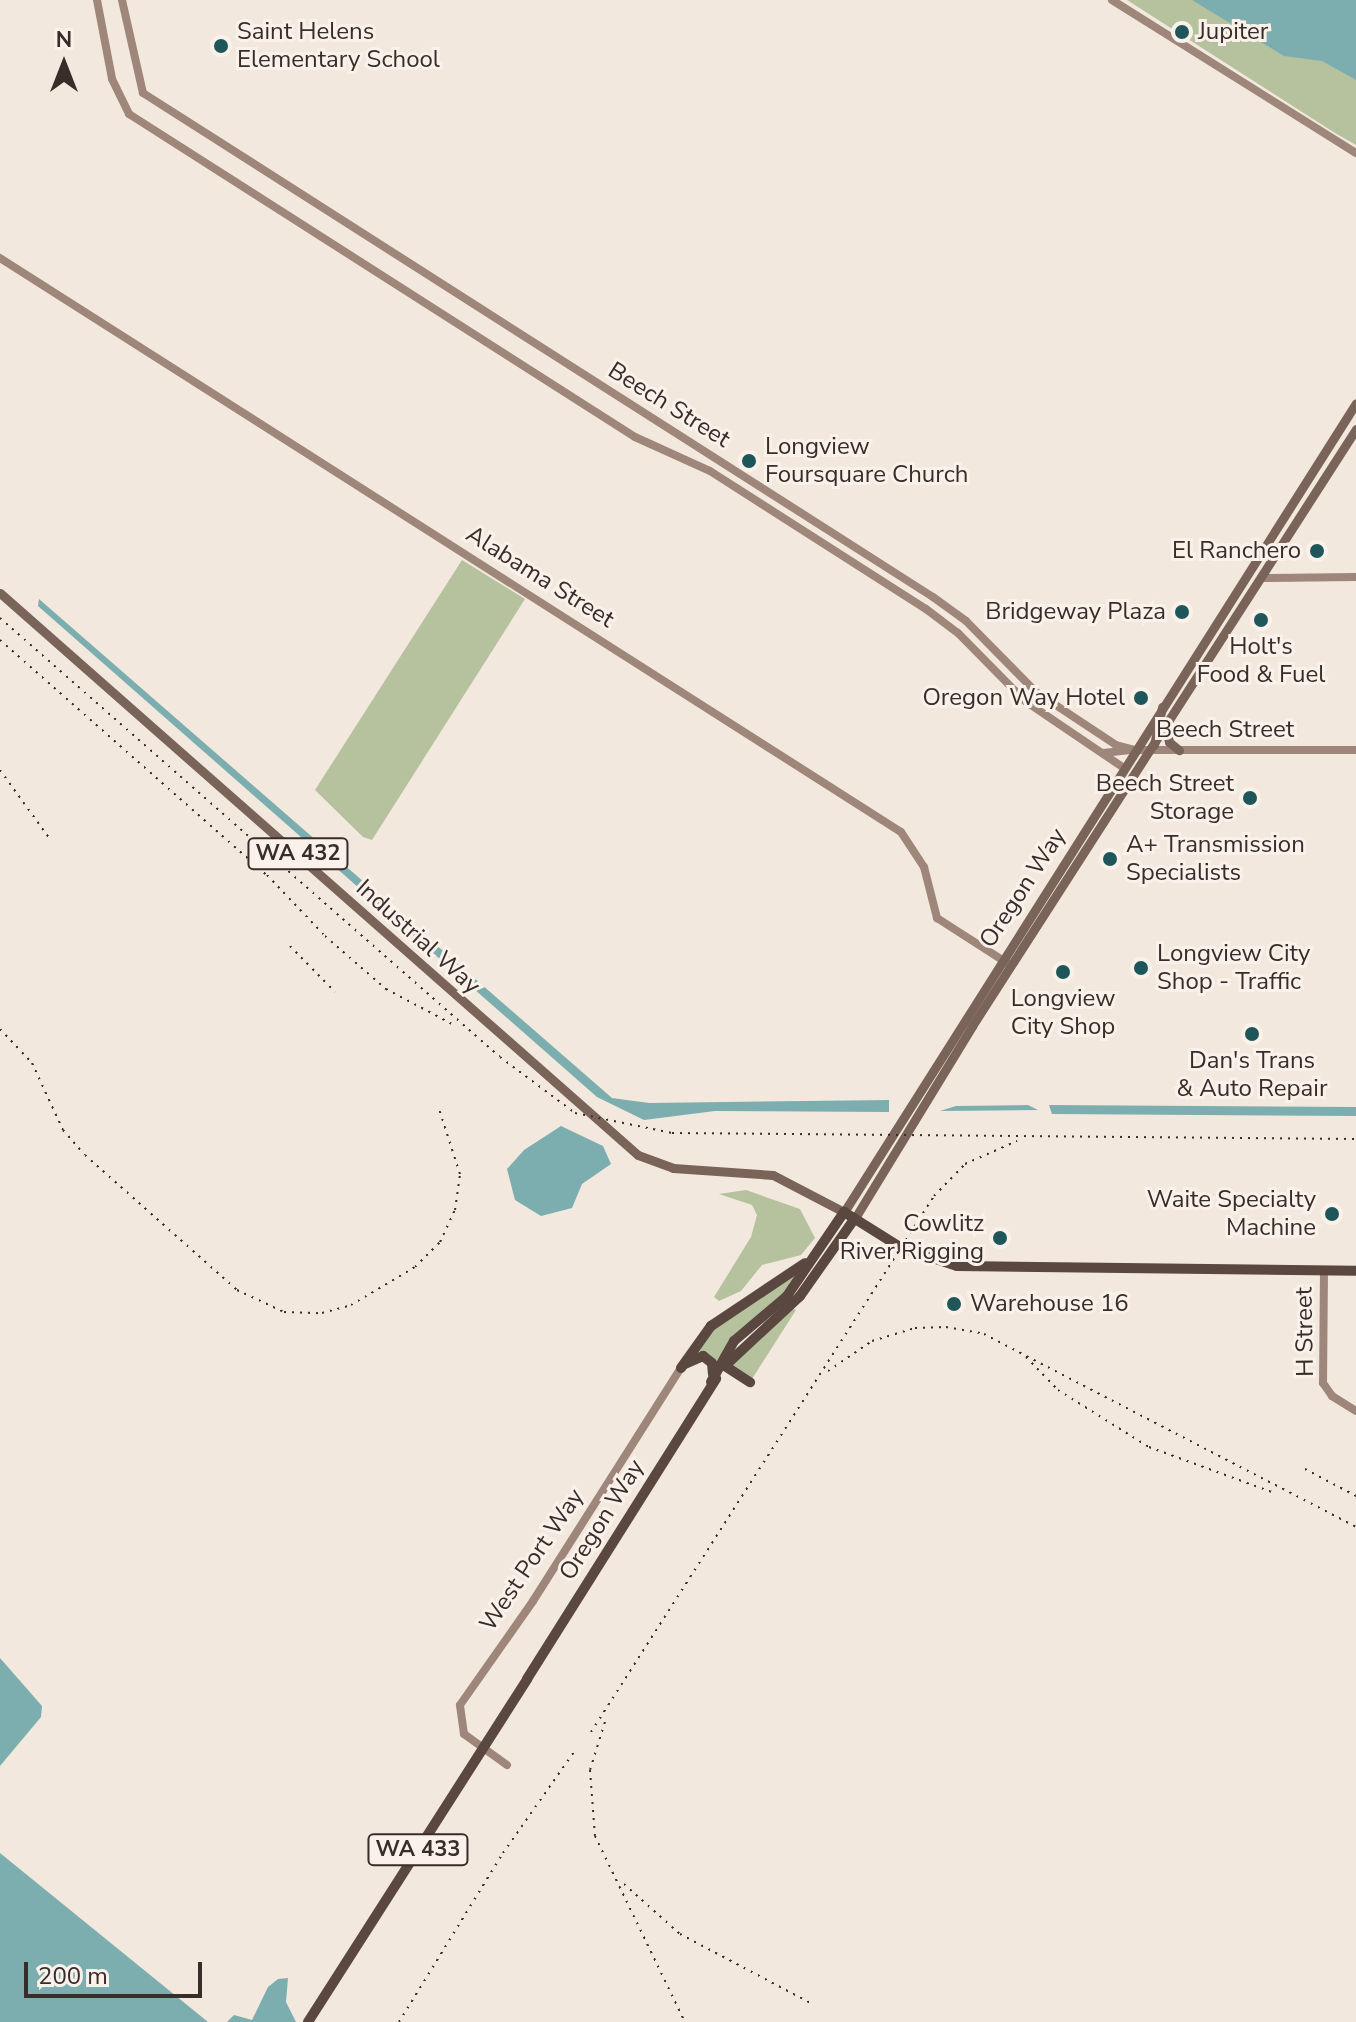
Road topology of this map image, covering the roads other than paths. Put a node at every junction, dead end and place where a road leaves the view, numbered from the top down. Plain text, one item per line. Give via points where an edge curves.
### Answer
1 (97, 0) edge
2 (122, 0) edge
3 (1112, 0) edge
4 (1356, 153) edge
5 (0, 258) edge
6 (1356, 403) edge
7 (1356, 429) edge
8 (1356, 577) edge
9 (1261, 578) junction
10 (0, 593) edge
11 (1162, 707) junction
12 (1166, 728) junction
13 (1135, 750) junction
14 (1153, 750) junction
15 (1179, 750) junction
16 (1356, 750) edge
17 (1098, 752) junction
18 (1124, 768) junction
19 (1001, 958) junction
20 (1012, 966) junction
21 (844, 1212) junction
22 (855, 1218) junction
23 (815, 1255) junction
24 (1324, 1270) junction
25 (1356, 1271) edge
26 (725, 1366) junction
27 (681, 1368) junction
28 (712, 1378) junction
29 (750, 1382) dead end
30 (1356, 1411) edge
31 (507, 1765) dead end
32 (308, 2022) edge

1 - 17 street, Beech Street via 115,90 129,114 623,429 710,471 926,609 958,633 1025,701
2 - 13 street, Beech Street via 143,93 933,597 966,621 1036,692 1116,745
3 - 4 street
5 - 19 street, Alabama Street via 901,832 924,867 937,918
6 - 11 main road, Oregon Way
7 - 9 main road, Oregon Way
8 - 9 street
9 - 12 main road, Oregon Way
10 - 21 main road, Industrial Way / WA 432 via 638,1155 683,1170 773,1175
11 - 13 main road, Oregon Way
11 - 14 main road
12 - 14 main road, Oregon Way
12 - 15 main road via 1169,742
13 - 14 street, Beech Street
13 - 17 street
13 - 18 main road, Oregon Way
14 - 15 street, Beech Street
14 - 20 main road, Oregon Way
15 - 16 street, Beech Street
17 - 18 street, Beech Street
18 - 19 main road, Oregon Way
19 - 20 street, Alabama Street
19 - 21 main road, Oregon Way
20 - 22 main road, Oregon Way
21 - 22 highway, Industrial Way / WA 432
21 - 23 highway, Oregon Way / WA 433
22 - 24 highway, WA 432 via 900,1247 957,1266
22 - 26 highway, Oregon Way / WA 433 via 800,1296
23 - 27 highway via 780,1285 711,1326
23 - 28 highway, Oregon Way / WA 433 via 787,1296 747,1327
24 - 25 highway, WA 432
24 - 30 street, H Street via 1322,1374 1329,1392
26 - 28 highway, Oregon Way / WA 433
26 - 29 highway
27 - 28 highway via 703,1356 712,1363
27 - 31 street, West Port Way via 533,1601 460,1705 464,1734
28 - 32 highway, Oregon Way / WA 433, bridge

